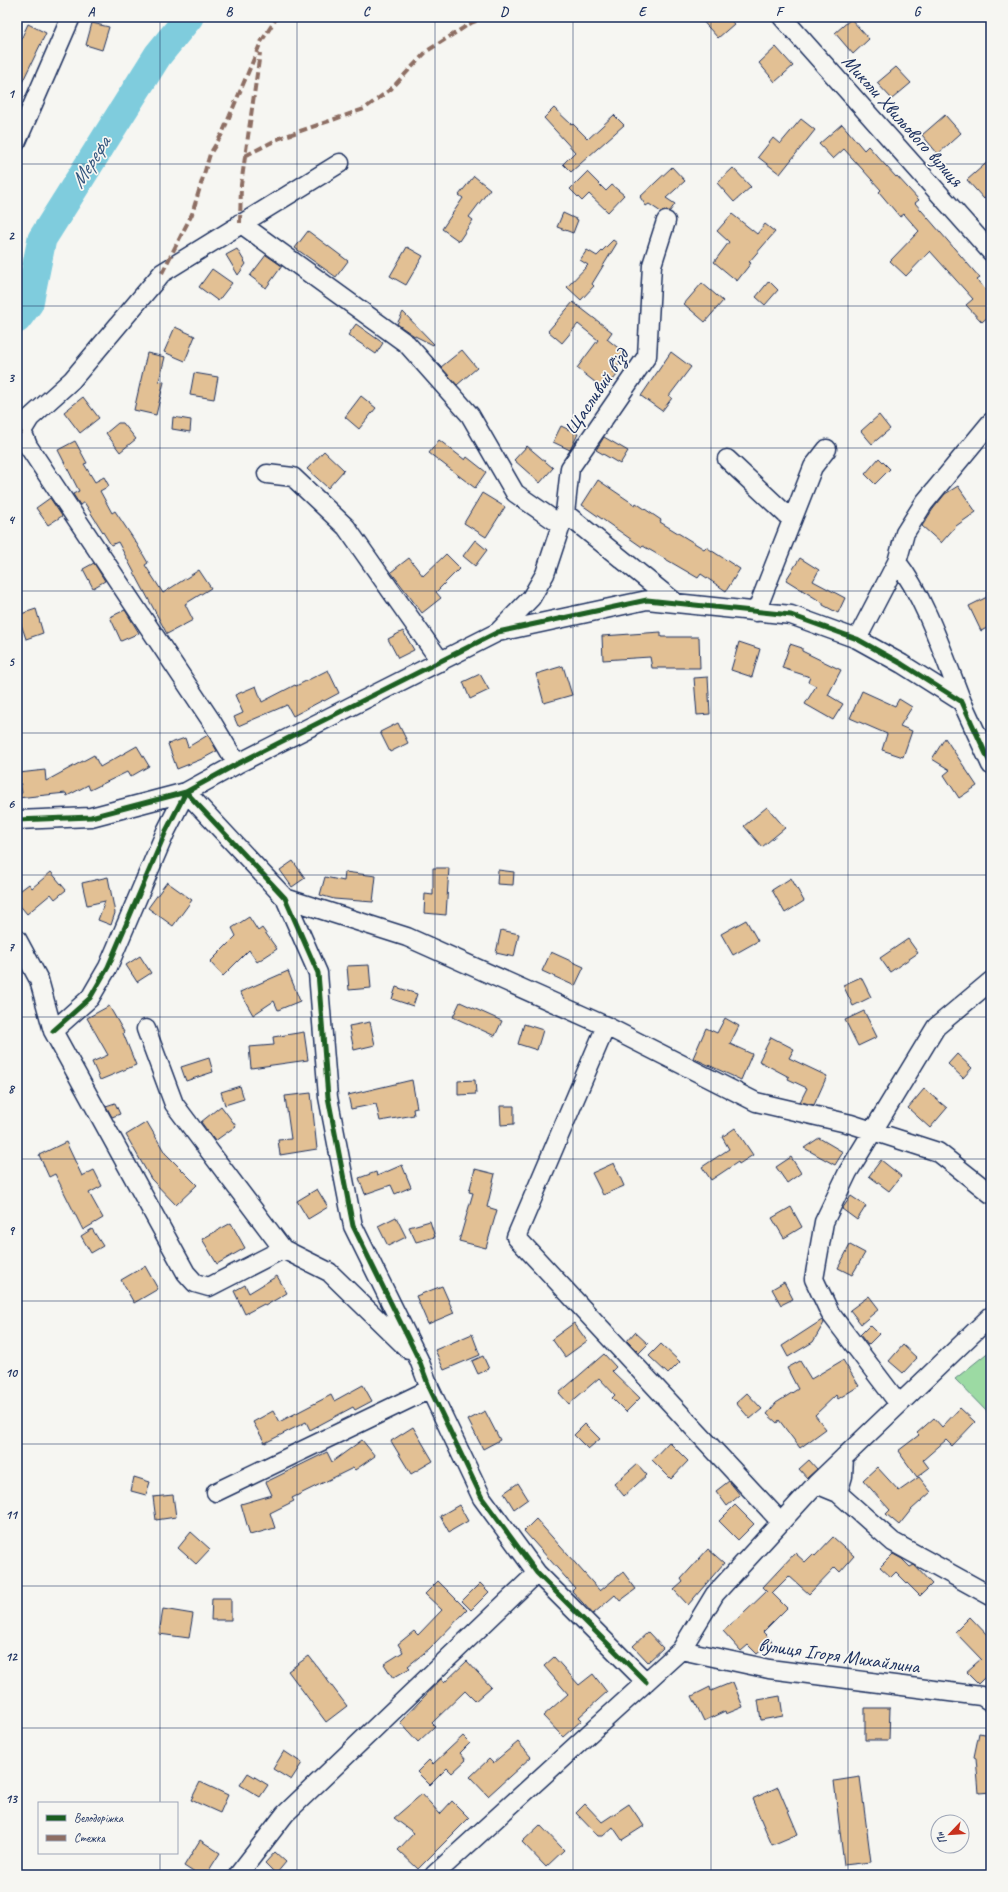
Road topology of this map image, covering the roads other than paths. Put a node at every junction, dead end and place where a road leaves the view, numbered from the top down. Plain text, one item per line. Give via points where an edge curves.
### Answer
1 (71, 17) edge
2 (782, 17) edge
3 (17, 141) edge
4 (340, 163) dead end
5 (666, 221) dead end
6 (240, 224) junction
7 (991, 252) edge
8 (991, 422) edge
9 (827, 449) dead end
10 (727, 459) dead end
11 (267, 474) dead end
12 (563, 519) junction
13 (792, 520) junction
14 (897, 562) junction
15 (676, 603) junction
16 (756, 612) junction
17 (498, 632) junction
18 (857, 639) junction
19 (441, 662) junction
20 (962, 702) junction
21 (238, 764) junction
22 (991, 765) edge
23 (186, 792) junction
24 (17, 820) edge
25 (285, 898) junction
26 (17, 939) edge
27 (991, 981) edge
28 (606, 1026) junction
29 (146, 1029) dead end
30 (53, 1031) junction
31 (872, 1131) junction
32 (991, 1194) edge
33 (283, 1249) junction
34 (991, 1316) edge
35 (419, 1360) junction
36 (430, 1389) junction
37 (899, 1404) junction
38 (844, 1457) junction
39 (816, 1484) junction
40 (216, 1492) dead end
41 (838, 1493) junction
42 (781, 1522) junction
43 (537, 1573) junction
44 (991, 1596) edge
45 (681, 1650) junction
46 (646, 1682) junction
47 (991, 1702) edge
48 (238, 1875) edge
49 (434, 1875) edge

1 - 3 street
2 - 7 street, Миколи Хвильового вулиця
4 - 6 street
5 - 12 street, Щасливий в'їзд via 652,265 647,356 570,468
6 - 12 street via 407,344 470,415 515,493
6 - 21 street via 162,273 72,380 30,418 22,431 28,446
8 - 14 street via 924,503 906,533
9 - 13 street via 813,467
10 - 13 street
11 - 19 street via 293,477 346,528
12 - 15 street
12 - 17 street, Щасливий в'їзд via 542,580 531,598
13 - 16 street
14 - 18 street
14 - 20 street via 908,576 934,631
15 - 16 street
15 - 17 street via 647,600
16 - 18 street via 791,616
17 - 19 street
18 - 20 street
19 - 21 street
20 - 22 street
21 - 23 street
23 - 24 street via 90,817
23 - 25 street
23 - 30 street via 166,831 108,967 90,998
25 - 28 street via 407,938
25 - 35 street via 318,973 328,1097 353,1226
26 - 30 street via 39,980
27 - 31 street via 936,1027
28 - 31 street via 756,1102
28 - 42 street via 516,1237
29 - 33 street via 174,1104
30 - 33 street via 186,1273 195,1282 209,1287
31 - 32 street via 938,1152
31 - 37 street via 848,1172 824,1222 814,1279 830,1313
33 - 35 street via 329,1272
34 - 37 street
35 - 36 street
36 - 40 street
36 - 43 street via 482,1498
37 - 38 street
38 - 39 street
38 - 41 street via 843,1476
39 - 41 street
39 - 42 street
41 - 44 street via 893,1542
42 - 45 street via 715,1594
43 - 46 street
43 - 48 street via 285,1814
45 - 46 street
45 - 47 street, вулиця Ігоря Михайлина via 769,1669 981,1696
46 - 49 street

